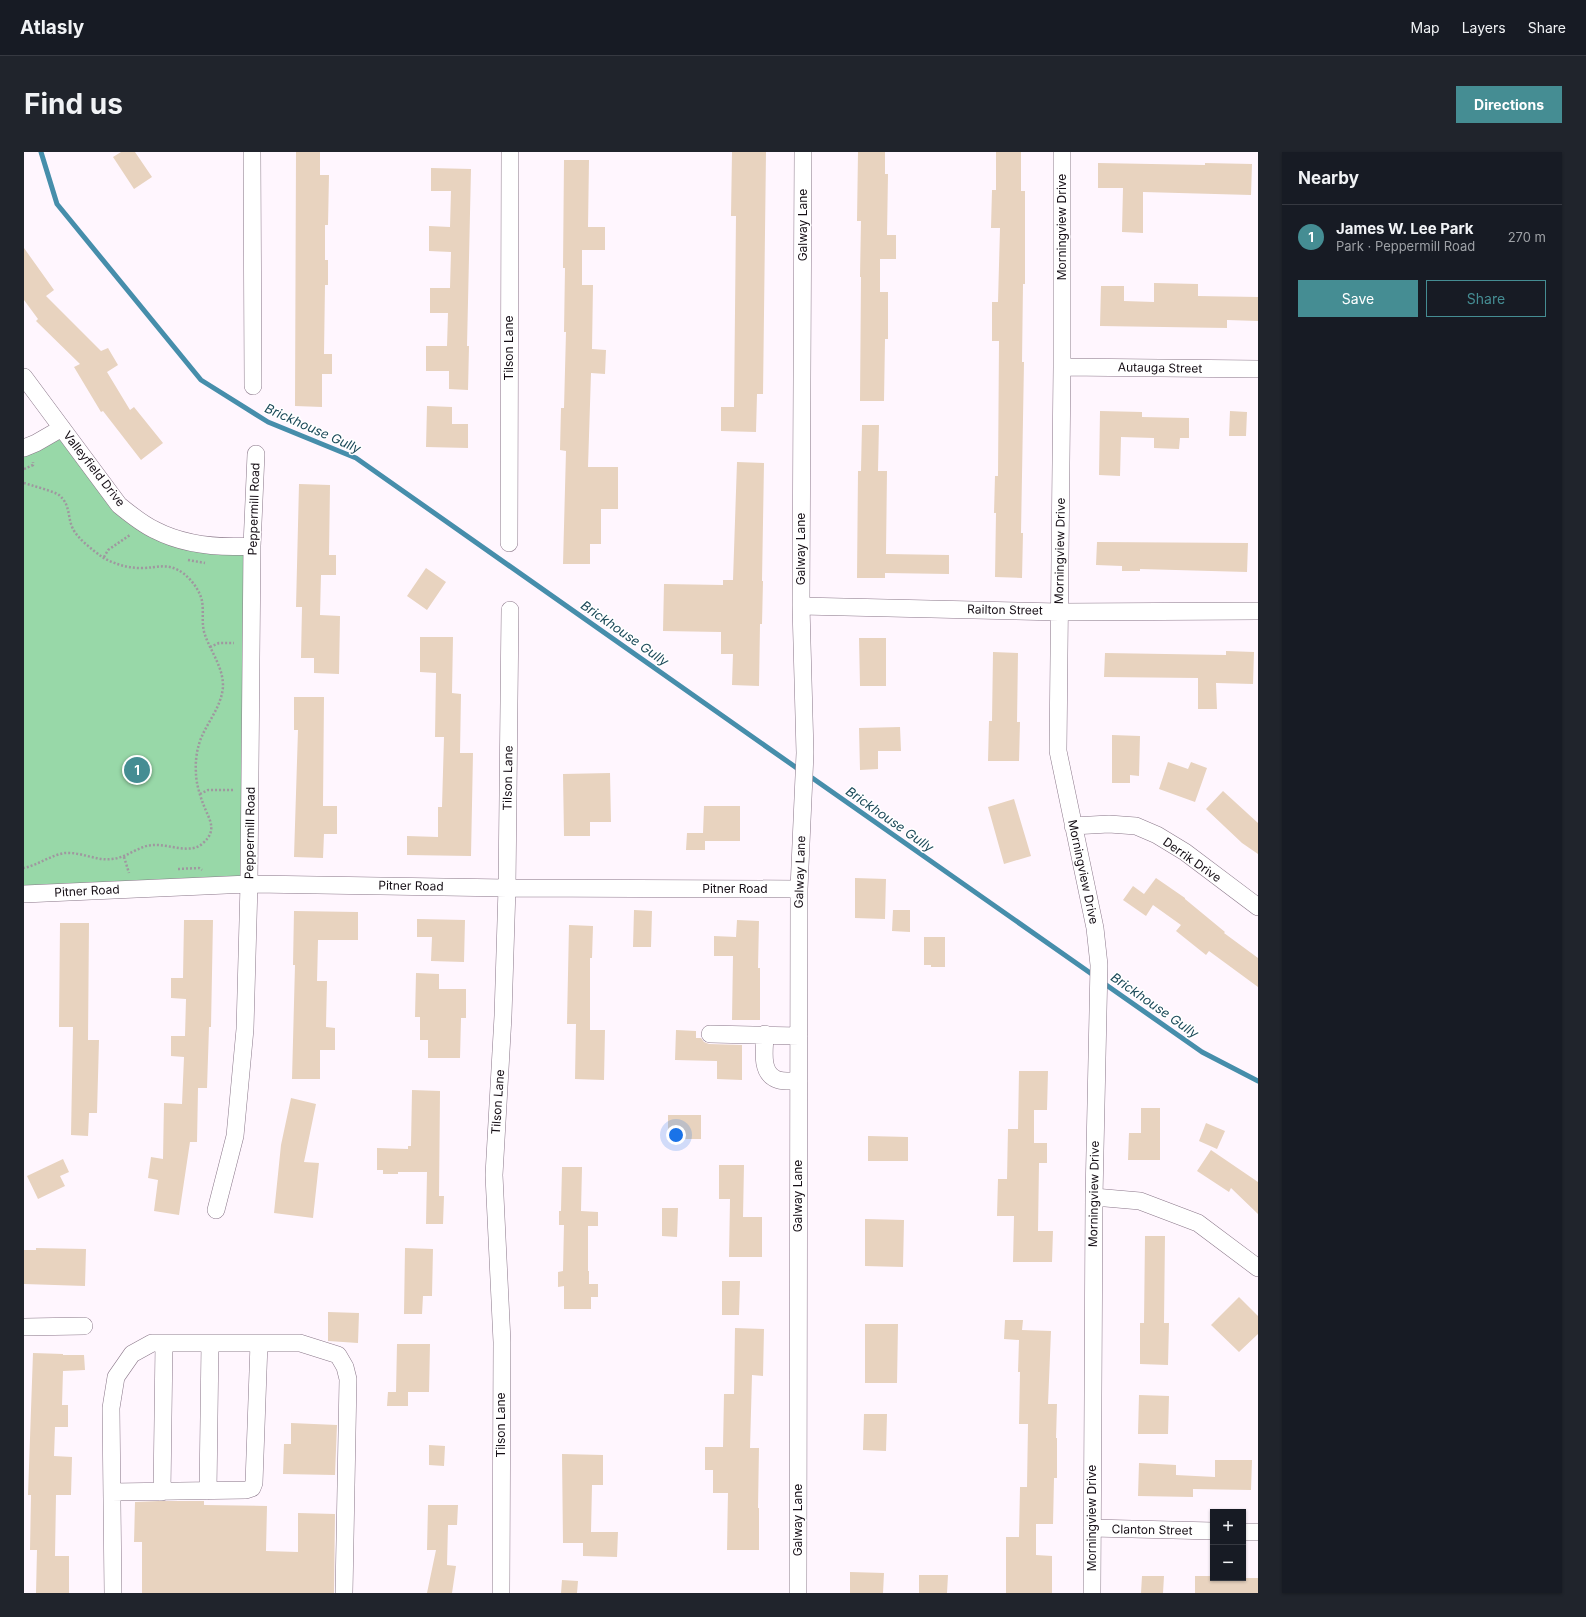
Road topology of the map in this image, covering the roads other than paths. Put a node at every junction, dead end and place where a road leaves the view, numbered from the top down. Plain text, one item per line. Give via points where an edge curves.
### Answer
1 (252, 152) edge
2 (510, 152) edge
3 (803, 152) edge
4 (1062, 152) edge
5 (1062, 367) junction
6 (1258, 369) edge
7 (24, 377) edge
8 (253, 386) dead end
9 (62, 428) junction
10 (24, 448) edge
11 (256, 454) dead end
12 (509, 543) dead end
13 (252, 546) junction
14 (801, 606) junction
15 (510, 610) dead end
16 (1258, 611) edge
17 (1059, 612) junction
18 (1073, 826) junction
19 (249, 884) junction
20 (507, 888) junction
21 (799, 889) junction
22 (24, 894) edge
23 (1258, 908) edge
24 (710, 1034) dead end
25 (765, 1034) junction
26 (799, 1036) junction
27 (799, 1081) junction
28 (1094, 1197) junction
29 (216, 1210) dead end
30 (1258, 1268) edge
31 (84, 1326) dead end
32 (24, 1327) edge
33 (164, 1343) junction
34 (210, 1343) junction
35 (259, 1343) junction
36 (208, 1491) junction
37 (112, 1492) junction
38 (162, 1492) junction
39 (1092, 1528) junction
40 (1210, 1531) edge
41 (1246, 1532) edge
42 (1258, 1532) edge
43 (114, 1593) edge
44 (344, 1593) edge
45 (501, 1593) edge
46 (798, 1593) edge
47 (1092, 1593) edge

1 - 8 street
2 - 12 street, Tilson Lane
3 - 14 street, Galway Lane
4 - 5 street, Morningview Drive
5 - 6 street, Autauga Street
5 - 17 street, Morningview Drive
7 - 9 street, Valleyfield Drive
9 - 10 street
9 - 13 street, Valleyfield Drive via 119,505 138,520 174,538 211,546
11 - 13 street, Peppermill Road
13 - 19 street, Peppermill Road
14 - 17 street, Railton Street
14 - 21 street, Galway Lane via 805,752
15 - 20 street, Tilson Lane
16 - 17 street, Railton Street
17 - 18 street, Morningview Drive via 1058,751
18 - 23 street, Derrik Drive via 1136,826 1157,835 1185,852
18 - 28 street, Morningview Drive via 1095,928 1099,965
19 - 20 street, Pitner Road
19 - 22 street, Pitner Road
19 - 29 street, Peppermill Road via 245,1029 235,1136
20 - 21 street, Pitner Road
20 - 45 street, Tilson Lane via 494,1175 502,1342
21 - 26 street, Galway Lane
24 - 25 street
25 - 26 street
25 - 27 street via 766,1069 773,1078
26 - 27 street, Galway Lane
27 - 46 street, Galway Lane
28 - 30 street via 1140,1201 1198,1223
28 - 39 street, Morningview Drive
31 - 32 street
33 - 34 street
33 - 37 street via 152,1343 132,1354 116,1377 111,1408
33 - 38 street
34 - 35 street
34 - 36 street
35 - 36 street via 254,1483 252,1488 246,1490
35 - 44 street via 300,1343 338,1356 345,1367 348,1379
36 - 38 street
37 - 38 street
37 - 43 street
39 - 40 street, Clanton Street
39 - 47 street, Morningview Drive
41 - 42 street

